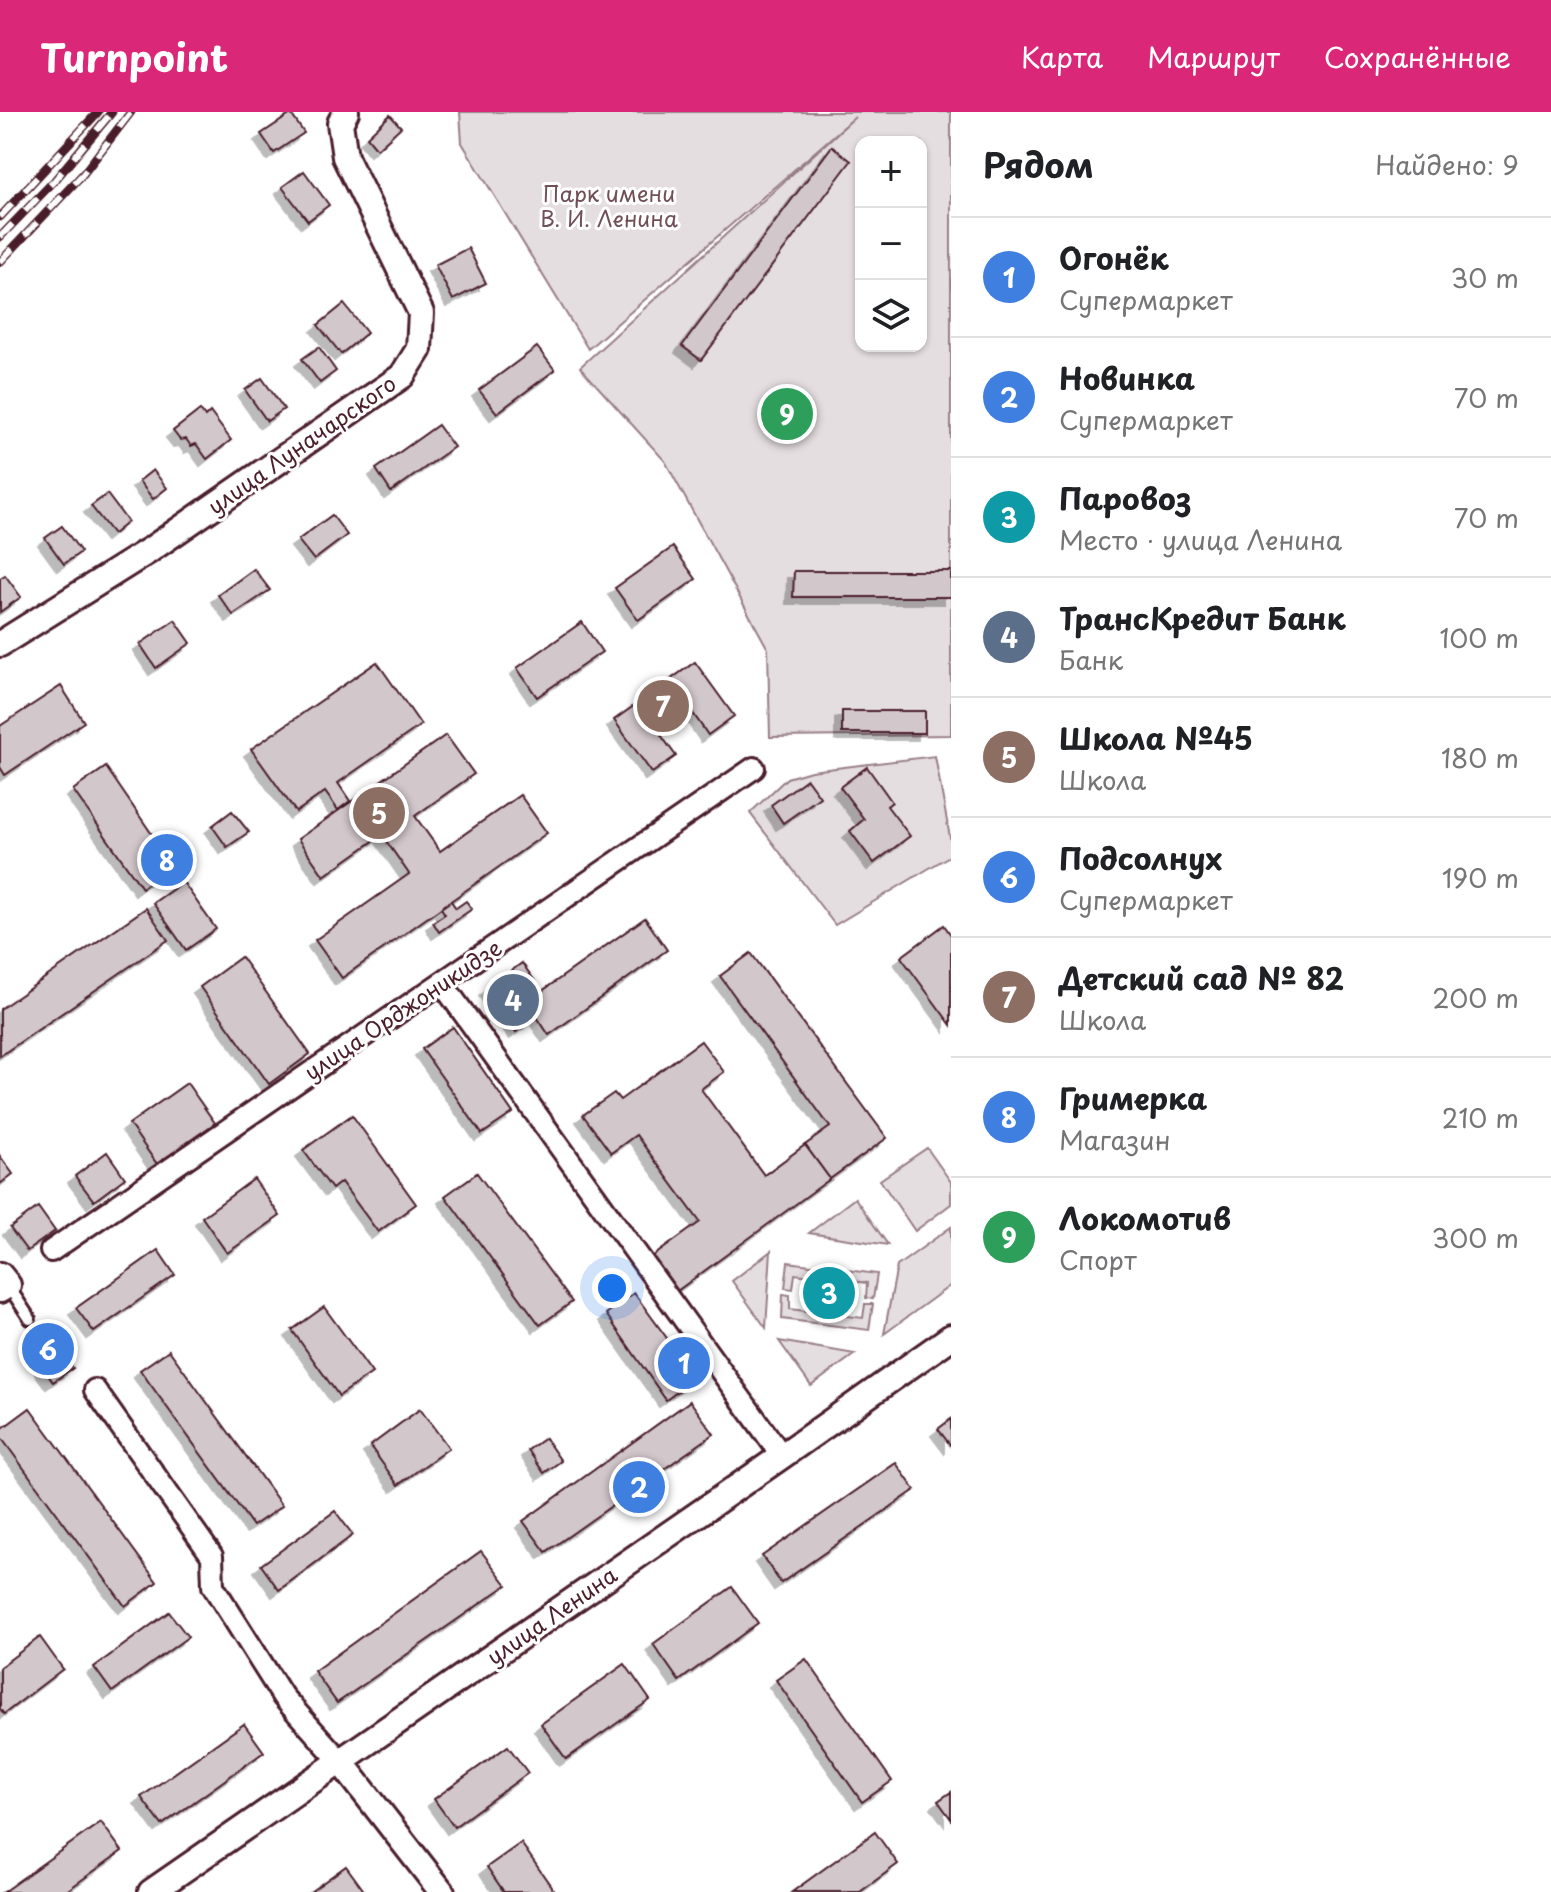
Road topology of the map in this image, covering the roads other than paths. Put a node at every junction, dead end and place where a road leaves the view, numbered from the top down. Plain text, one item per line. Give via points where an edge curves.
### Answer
1 (346, 112) edge
2 (0, 644) edge
3 (754, 768) dead end
4 (442, 983) junction
5 (51, 1251) dead end
6 (3, 1283) edge
7 (30, 1319) dead end
8 (951, 1337) edge
9 (95, 1390) dead end
10 (782, 1456) junction
11 (341, 1762) junction
12 (151, 1892) edge
13 (442, 1892) edge

1 - 2 street, улица Луначарского via 340,123 345,157 421,313 419,349 402,376 150,550
3 - 4 street, улица Орджоникидзе
4 - 5 street, улица Орджоникидзе
4 - 10 street
6 - 7 lane
8 - 10 street, улица Ленина
9 - 11 street via 212,1556 213,1586 283,1697
10 - 11 street, улица Ленина
11 - 12 street, улица Ленина
11 - 13 street

